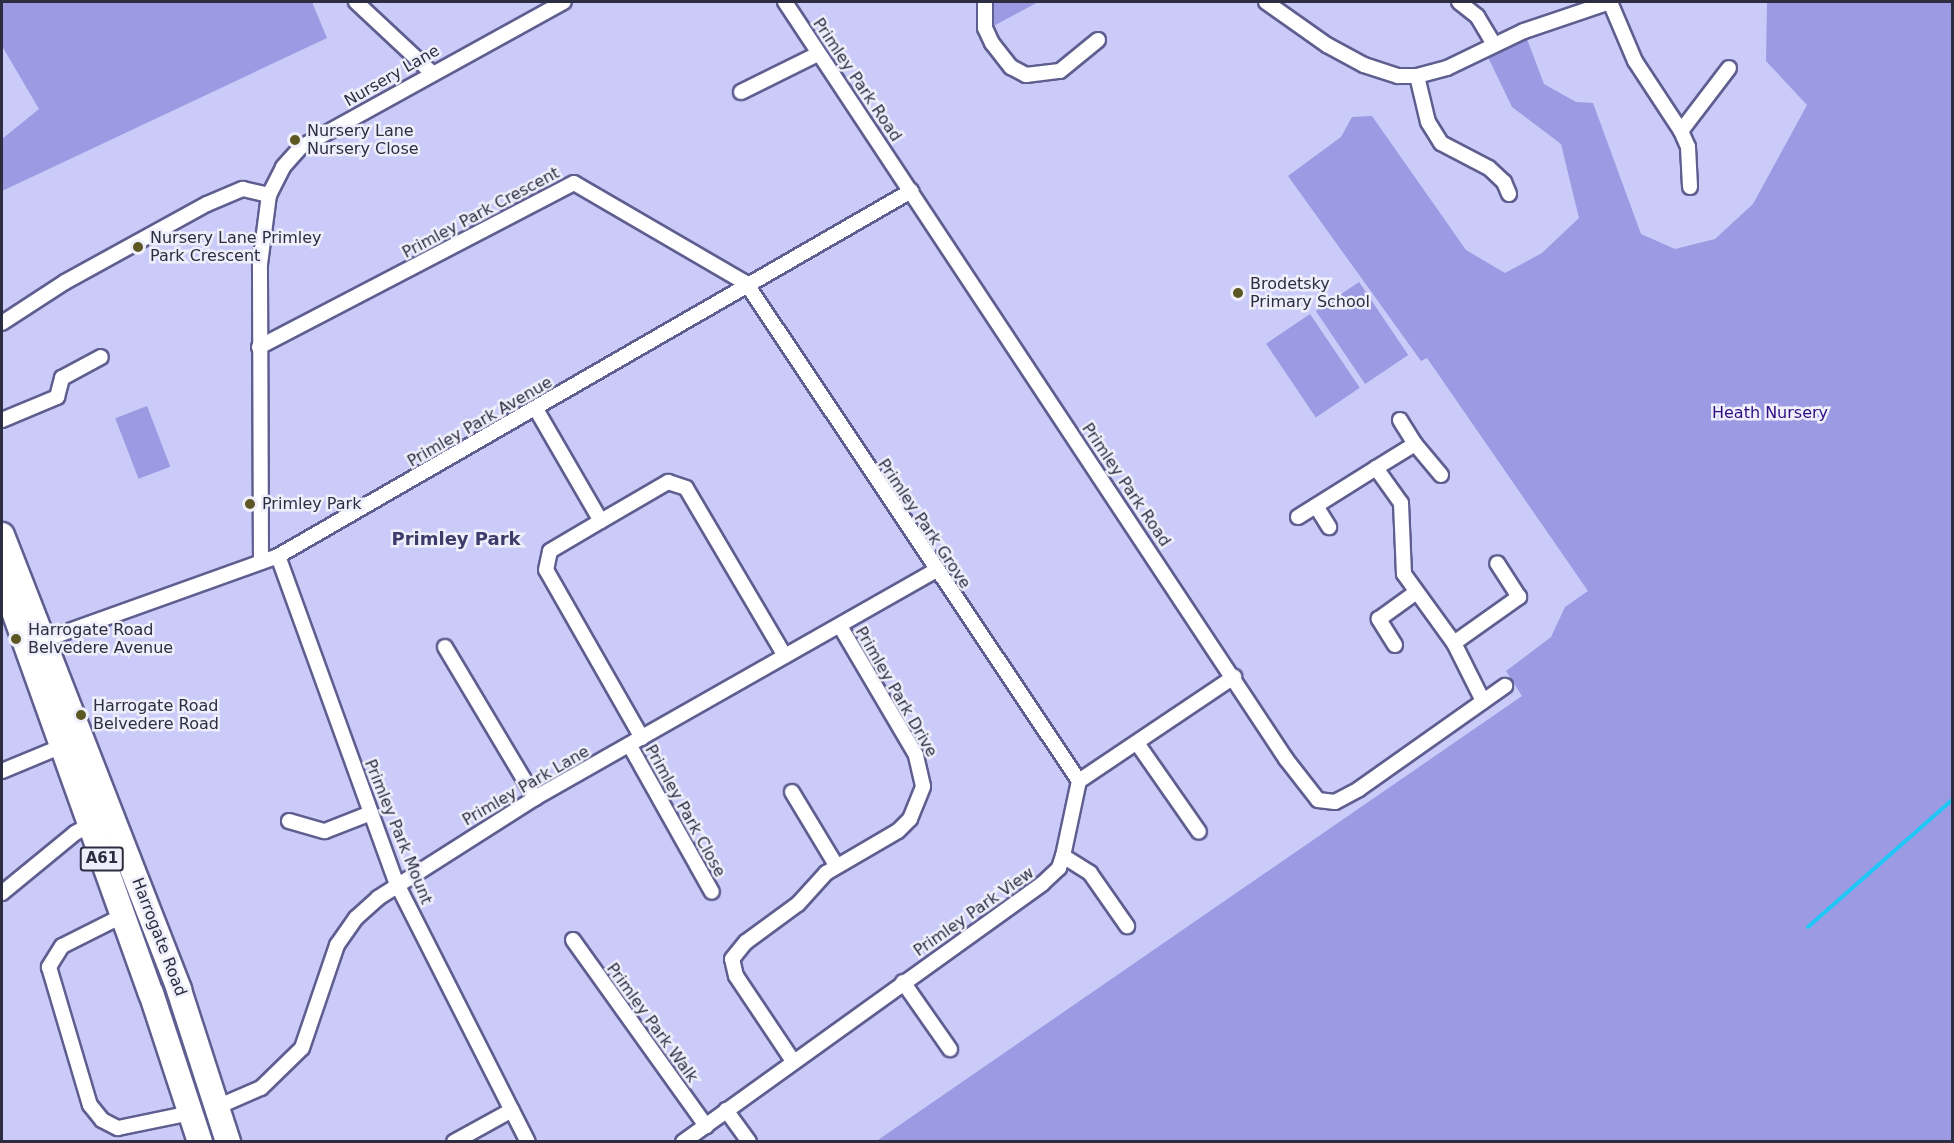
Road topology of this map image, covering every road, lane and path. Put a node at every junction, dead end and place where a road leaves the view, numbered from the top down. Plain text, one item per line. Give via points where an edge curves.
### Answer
1 (356, 2) edge
2 (564, 2) edge
3 (785, 2) edge
4 (986, 2) edge
5 (1266, 2) edge
6 (1459, 2) edge
7 (1610, 2) edge
8 (1098, 40) dead end
9 (1494, 44) junction
10 (818, 54) junction
11 (1730, 68) dead end
12 (431, 72) junction
13 (1418, 76) junction
14 (741, 92) dead end
15 (1681, 131) junction
16 (1690, 187) dead end
17 (911, 191) junction
18 (1509, 194) dead end
19 (269, 195) junction
20 (746, 283) junction
21 (2, 323) edge
22 (259, 347) junction
23 (101, 357) dead end
24 (536, 409) junction
25 (2, 420) edge
26 (1400, 420) dead end
27 (1415, 444) junction
28 (1376, 468) junction
29 (1441, 475) dead end
30 (1316, 506) junction
31 (1298, 517) dead end
32 (601, 521) junction
33 (1329, 527) dead end
34 (2, 535) edge
35 (278, 556) junction
36 (261, 562) junction
37 (1497, 563) dead end
38 (935, 571) junction
39 (6, 578) edge
40 (1415, 593) junction
41 (840, 626) junction
42 (44, 640) junction
43 (1454, 643) junction
44 (1395, 645) dead end
45 (445, 647) dead end
46 (785, 656) junction
47 (1234, 677) junction
48 (1504, 686) dead end
49 (1483, 701) junction
50 (636, 742) junction
51 (1137, 743) junction
52 (60, 747) junction
53 (2, 771) edge
54 (1079, 781) junction
55 (792, 792) dead end
56 (535, 798) junction
57 (371, 813) junction
58 (112, 816) junction
59 (289, 821) dead end
60 (89, 825) junction
61 (1199, 832) dead end
62 (1063, 856) junction
63 (836, 865) junction
64 (397, 884) junction
65 (712, 892) dead end
66 (2, 893) edge
67 (124, 915) junction
68 (1127, 926) dead end
69 (573, 940) dead end
70 (903, 982) junction
71 (195, 1038) junction
72 (950, 1049) dead end
73 (793, 1061) junction
74 (217, 1107) junction
75 (512, 1110) junction
76 (726, 1110) junction
77 (191, 1113) junction
78 (706, 1126) junction
79 (200, 1142) edge
80 (220, 1142) edge
81 (228, 1142) edge
82 (454, 1142) edge
83 (528, 1142) edge
84 (683, 1142) edge
85 (749, 1142) edge

1 - 12 street
2 - 12 street, Nursery Lane
3 - 10 street, Primley Park Road
4 - 8 street via 985,28 992,44 1011,67 1026,75 1060,71
5 - 13 street via 1327,45 1364,65 1398,76
6 - 9 street via 1477,16
7 - 9 street
7 - 15 street via 1635,61
9 - 13 street via 1447,68
10 - 14 street
10 - 17 street, Primley Park Road
11 - 15 street
12 - 19 street, Nursery Lane via 302,147 283,168
13 - 18 street via 1428,122 1441,143 1489,168 1504,182
15 - 16 street via 1688,147
17 - 20 street, Primley Park Avenue
17 - 47 street, Primley Park Road
19 - 21 street via 243,189 207,204 65,282
19 - 22 street via 260,264
20 - 22 street, Primley Park Crescent via 574,183
20 - 24 street, Primley Park Avenue
20 - 38 street, Primley Park Grove
22 - 36 street
23 - 25 street via 62,378 57,397
24 - 32 street
24 - 35 street, Primley Park Avenue
26 - 27 street
27 - 28 street
27 - 29 street
28 - 30 street
28 - 40 street via 1401,503 1404,574
30 - 31 street
30 - 33 street
32 - 46 street, Primley Park Close via 668,482 686,488
32 - 50 street, Primley Park Close via 550,551 546,570
34 - 39 highway, Harrogate Road / A61
35 - 36 street, Primley Park Avenue
35 - 57 street, Primley Park Mount
36 - 42 street, Primley Park Avenue
37 - 43 street via 1519,597
38 - 41 street, Primley Park Lane
38 - 54 street, Primley Park Grove
39 - 42 highway, Harrogate Road / A61
39 - 52 highway, Harrogate Road / A61
40 - 43 street
40 - 44 street via 1379,619
41 - 46 street, Primley Park Lane
41 - 63 street, Primley Park Drive via 916,755 923,786 914,812 898,831
42 - 58 highway, Harrogate Road / A61
43 - 49 street
45 - 56 street
46 - 50 street, Primley Park Lane
47 - 49 street, Primley Park Road via 1286,759 1318,800 1335,802
47 - 51 street
48 - 49 street, Primley Park Road
50 - 56 street, Primley Park Lane
50 - 65 street, Primley Park Close
51 - 54 street
51 - 61 street
52 - 53 street
52 - 60 highway, Harrogate Road / A61
54 - 62 street, Primley Park View
55 - 63 street
56 - 64 street, Primley Park Lane
57 - 59 street via 325,831
57 - 64 street, Primley Park Mount
58 - 60 street
58 - 71 highway, Harrogate Road / A61
60 - 66 street
60 - 67 highway, Harrogate Road / A61
62 - 68 street via 1090,873
62 - 70 street, Primley Park View via 1059,868 1043,884
63 - 73 street, Primley Park Drive via 790,912 746,942 732,959 736,976
64 - 74 street, Primley Park Lane via 356,918 337,945 302,1048 261,1088
64 - 75 street, Primley Park Mount
67 - 77 highway, Harrogate Road / A61
67 - 77 street via 62,946 49,967 90,1105 102,1120 118,1128
69 - 78 street, Primley Park Walk
70 - 72 street
70 - 73 street, Primley Park View
71 - 74 highway, Harrogate Road / A61
71 - 77 highway via 178,1049 195,1099
73 - 76 street, Primley Park View
74 - 80 highway via 213,1119
74 - 81 highway, Harrogate Road / A61
75 - 82 street
75 - 83 street, Primley Park Mount
76 - 78 street, Primley Park View
76 - 85 street
77 - 79 highway, Harrogate Road / A61
78 - 84 street, Primley Park View

